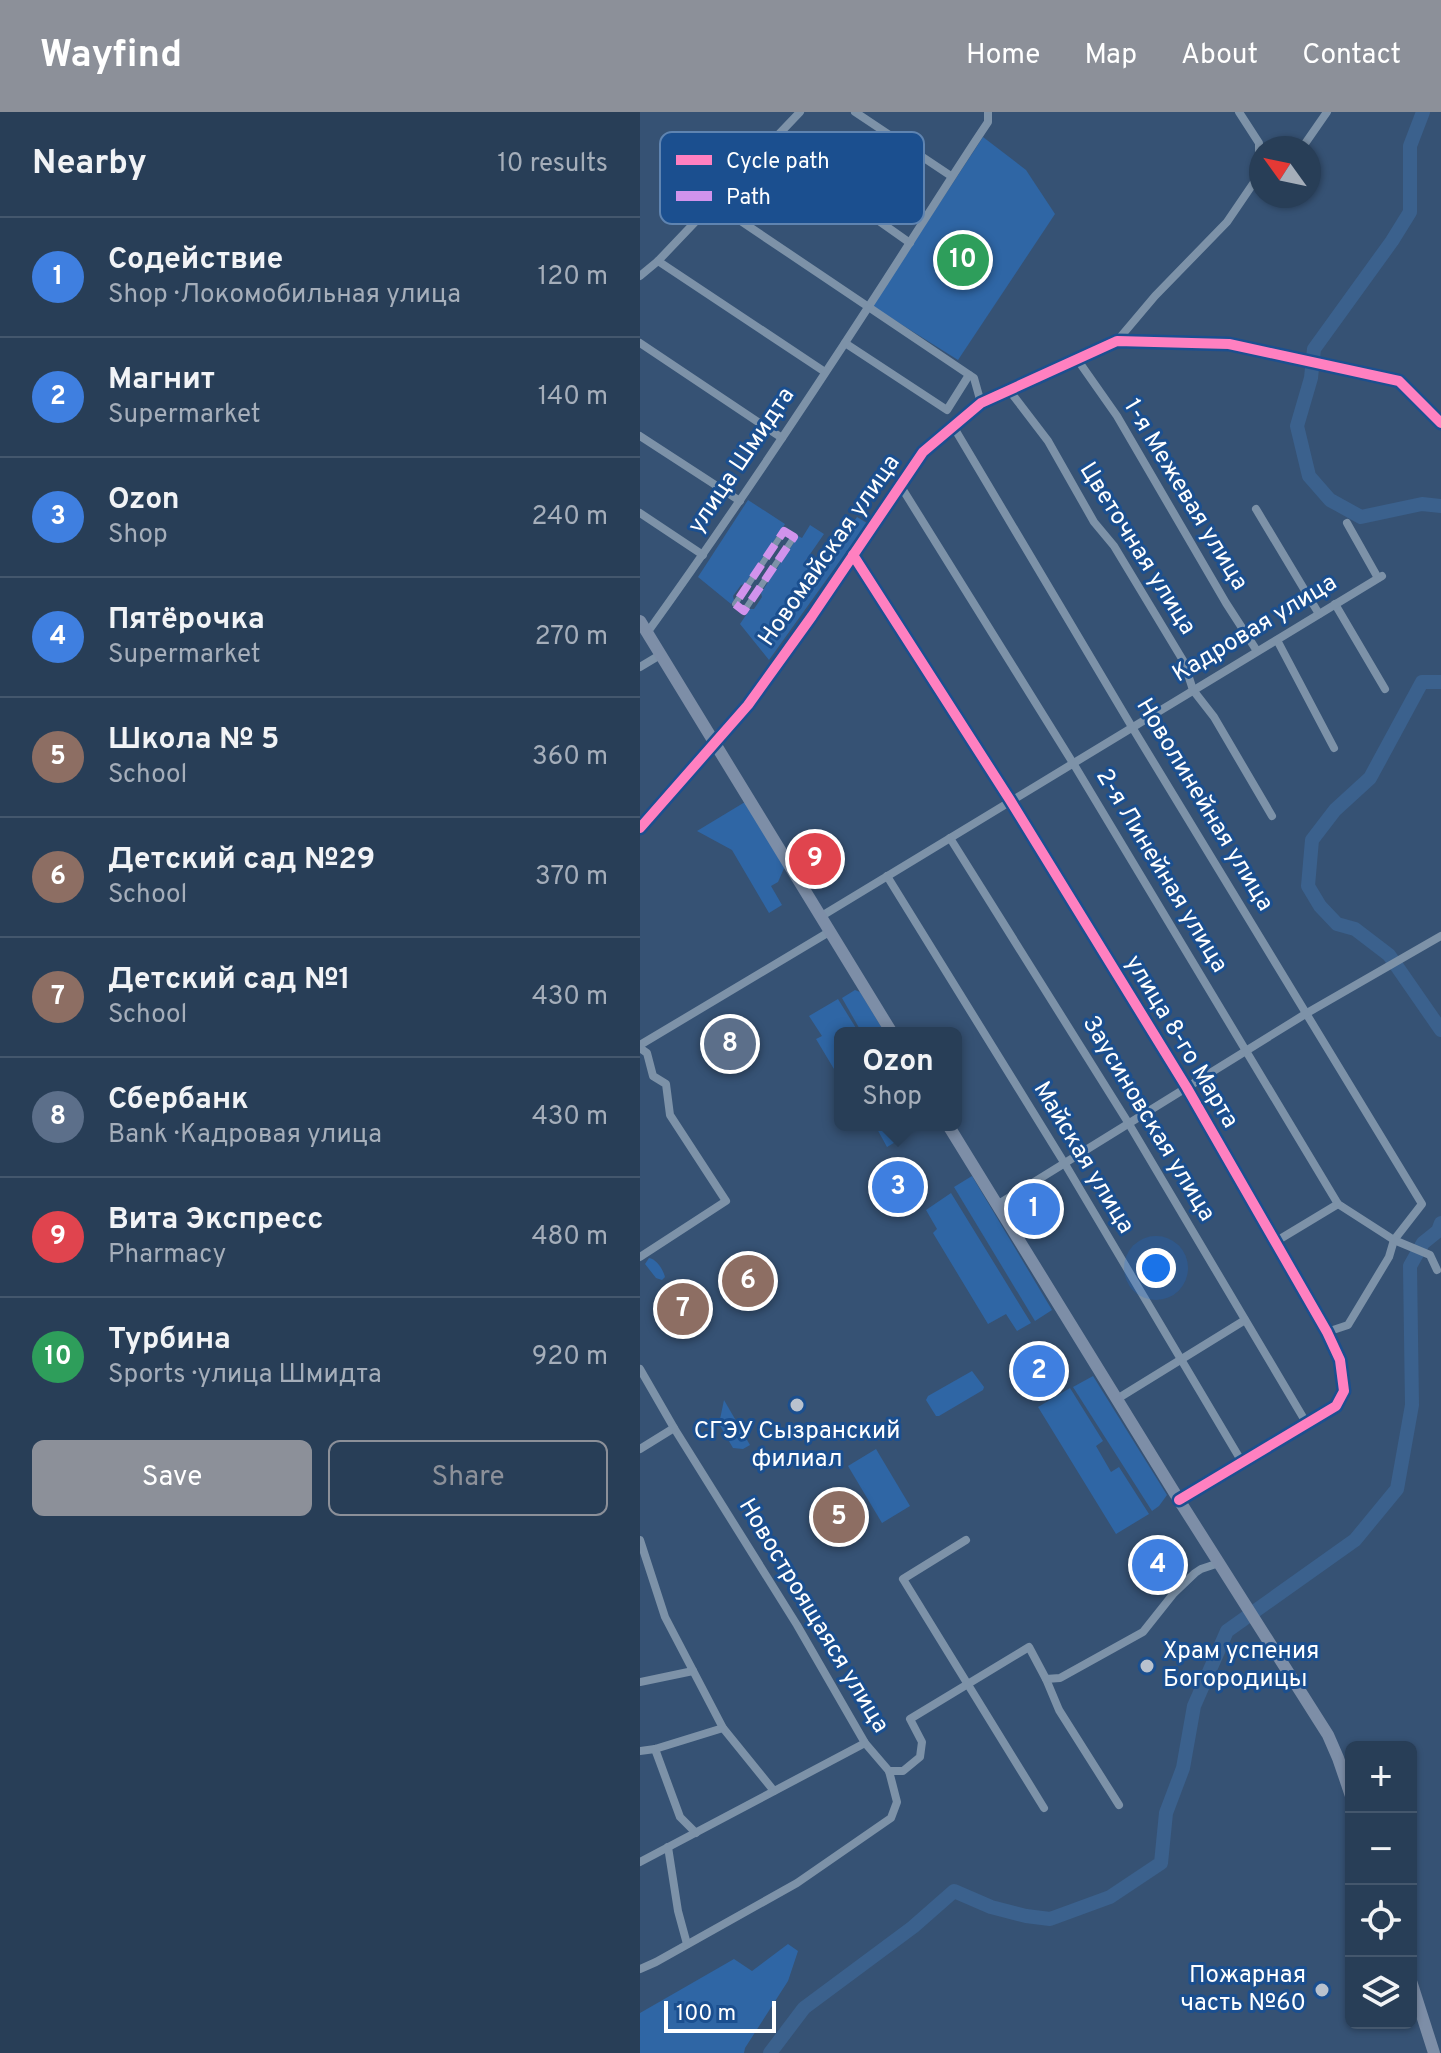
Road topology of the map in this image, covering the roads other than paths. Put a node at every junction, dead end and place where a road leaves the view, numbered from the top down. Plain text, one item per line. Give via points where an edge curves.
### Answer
1 (800, 112) edge
2 (855, 112) edge
3 (988, 112) edge
4 (1239, 112) edge
5 (1327, 112) edge
6 (781, 132) edge
7 (885, 132) edge
8 (1256, 136) edge
9 (1310, 136) edge
10 (924, 158) edge
11 (951, 176) junction
12 (1249, 190) edge
13 (924, 220) edge
14 (694, 224) edge
15 (745, 224) edge
16 (883, 224) edge
17 (922, 224) edge
18 (910, 243) junction
19 (658, 261) junction
20 (640, 276) edge
21 (868, 308) junction
22 (1117, 341) junction
23 (640, 343) edge
24 (845, 343) junction
25 (1077, 359) junction
26 (825, 372) junction
27 (969, 375) junction
28 (1009, 390) junction
29 (981, 403) junction
30 (1441, 423) edge
31 (953, 426) junction
32 (782, 438) junction
33 (642, 440) edge
34 (900, 485) junction
35 (740, 501) junction
36 (1256, 509) dead end
37 (640, 513) edge
38 (1347, 523) dead end
39 (703, 555) junction
40 (853, 555) junction
41 (748, 585) junction
42 (758, 591) junction
43 (1335, 604) junction
44 (1319, 614) junction
45 (640, 621) edge
46 (647, 633) junction
47 (1277, 640) junction
48 (1257, 651) junction
49 (660, 655) junction
50 (640, 667) edge
51 (1385, 689) dead end
52 (1193, 690) junction
53 (1132, 727) junction
54 (714, 745) junction
55 (1334, 748) dead end
56 (1073, 763) junction
57 (1010, 800) junction
58 (1272, 816) dead end
59 (640, 828) edge
60 (950, 838) junction
61 (887, 876) junction
62 (820, 917) junction
63 (829, 932) junction
64 (1441, 936) edge
65 (1307, 1013) junction
66 (888, 1027) edge
67 (640, 1046) edge
68 (1246, 1051) junction
69 (1187, 1088) junction
70 (1129, 1124) junction
71 (952, 1131) edge
72 (1065, 1164) junction
73 (1338, 1204) junction
74 (997, 1205) junction
75 (1394, 1240) junction
76 (1275, 1242) junction
77 (640, 1257) edge
78 (1437, 1270) dead end
79 (1245, 1320) junction
80 (1327, 1332) junction
81 (1180, 1359) junction
82 (640, 1369) edge
83 (1117, 1399) junction
84 (1307, 1424) junction
85 (674, 1428) junction
86 (640, 1449) edge
87 (1242, 1462) junction
88 (1179, 1500) junction
89 (640, 1540) edge
90 (966, 1540) dead end
91 (1219, 1563) junction
92 (693, 1671) junction
93 (1046, 1679) junction
94 (640, 1682) edge
95 (968, 1684) junction
96 (723, 1728) junction
97 (865, 1743) junction
98 (655, 1749) junction
99 (640, 1751) edge
100 (889, 1771) junction
101 (1345, 1778) edge
102 (774, 1791) junction
103 (1119, 1805) dead end
104 (1044, 1808) dead end
105 (696, 1833) junction
106 (668, 1847) junction
107 (640, 1862) edge
108 (687, 1944) junction
109 (640, 1969) edge
110 (1417, 2000) edge
111 (1434, 2053) edge

1 - 6 street
2 - 7 street
3 - 11 street, улица Шмидта via 988,122
4 - 8 street
5 - 9 street
10 - 11 street
11 - 13 street, улица Шмидта
12 - 22 street via 1227,222
14 - 19 street
15 - 21 street
16 - 18 street
17 - 18 street, улица Шмидта
18 - 21 street, улица Шмидта
19 - 20 street
19 - 26 street
21 - 24 street, улица Шмидта
21 - 27 street
22 - 25 street, Новомайская улица
22 - 30 street, Новомайская улица via 1229,344 1399,381
23 - 32 street
24 - 26 street, улица Шмидта
24 - 27 street via 947,410
25 - 28 street, Новомайская улица
25 - 48 street, 1-я Межевая улица via 1117,416
26 - 32 street, улица Шмидта
27 - 29 street
28 - 29 street, Новомайская улица
28 - 52 street, Цветочная улица via 1114,546 1184,662
29 - 31 street, Новомайская улица
31 - 34 street, Новомайская улица via 923,452
31 - 53 street, Новолинейная улица
32 - 35 street, улица Шмидта
33 - 35 street
34 - 40 street, Новомайская улица
34 - 56 street, 2-я Линейная улица
35 - 39 street, улица Шмидта
36 - 44 street
37 - 39 street
38 - 43 street, Кадровая улица via 1380,577
39 - 46 street, улица Шмидта
40 - 54 street, Новомайская улица
40 - 57 street, улица 8-го Марта
41 - 42 street
41 - 42 street via 735,604 744,611
41 - 42 street via 784,531 794,537
43 - 44 street, Кадровая улица
43 - 51 street
44 - 47 street, Кадровая улица
45 - 46 main road
46 - 49 main road
47 - 48 street, Кадровая улица
47 - 55 street
48 - 52 street, Кадровая улица
49 - 50 street
49 - 54 main road
52 - 53 street, Кадровая улица
52 - 58 street, Цветочная улица
53 - 56 street, Кадровая улица
53 - 65 street, Новолинейная улица
54 - 59 street, Новомайская улица
54 - 62 main road
56 - 57 street, Кадровая улица
56 - 68 street, 2-я Линейная улица
57 - 60 street, Кадровая улица
57 - 69 street, улица 8-го Марта
60 - 61 street, Кадровая улица
60 - 70 street, Заусиновская улица
61 - 62 street, Кадровая улица
61 - 72 street, Майская улица
62 - 63 main road
63 - 66 main road
63 - 67 street
64 - 65 street
65 - 68 street
65 - 75 street, Новолинейная улица via 1422,1204
67 - 77 street via 653,1076 666,1084 670,1115 726,1201
68 - 69 street
68 - 73 street, 2-я Линейная улица
69 - 70 street
69 - 76 street, улица 8-го Марта
70 - 72 street
70 - 79 street, Заусиновская улица
71 - 74 main road
72 - 74 street
72 - 81 street, Майская улица
73 - 75 street, 2-я Линейная улица
73 - 76 street
74 - 83 main road
75 - 78 street, 2-я Линейная улица via 1430,1255
75 - 80 street via 1348,1325
76 - 80 street, улица 8-го Марта
79 - 81 street
79 - 84 street, Заусиновская улица
80 - 84 street, улица 8-го Марта via 1340,1360 1344,1391 1336,1406
81 - 83 street
81 - 87 street, Майская улица
82 - 85 street, Новостроящаяся улица
83 - 88 main road
84 - 87 street, улица 8-го Марта
85 - 86 street
85 - 97 street, Новостроящаяся улица
87 - 88 street, улица 8-го Марта
88 - 91 main road
89 - 92 street via 665,1617
90 - 95 street via 903,1579
91 - 93 street via 1195,1573 1143,1632 1060,1678
91 - 101 main road via 1328,1735
92 - 94 street
92 - 96 street
93 - 95 street via 1029,1647
93 - 103 street via 1059,1710
95 - 100 street via 910,1719 922,1742 920,1757 903,1771
95 - 104 street
96 - 98 street
96 - 102 street
97 - 100 street, Новостроящаяся улица
97 - 102 street
98 - 99 street
98 - 105 street via 680,1817
100 - 108 street, Новостроящаяся улица via 897,1802 891,1818 797,1883
102 - 105 street
105 - 106 street
106 - 107 street
106 - 108 street
108 - 109 street
110 - 111 main road

